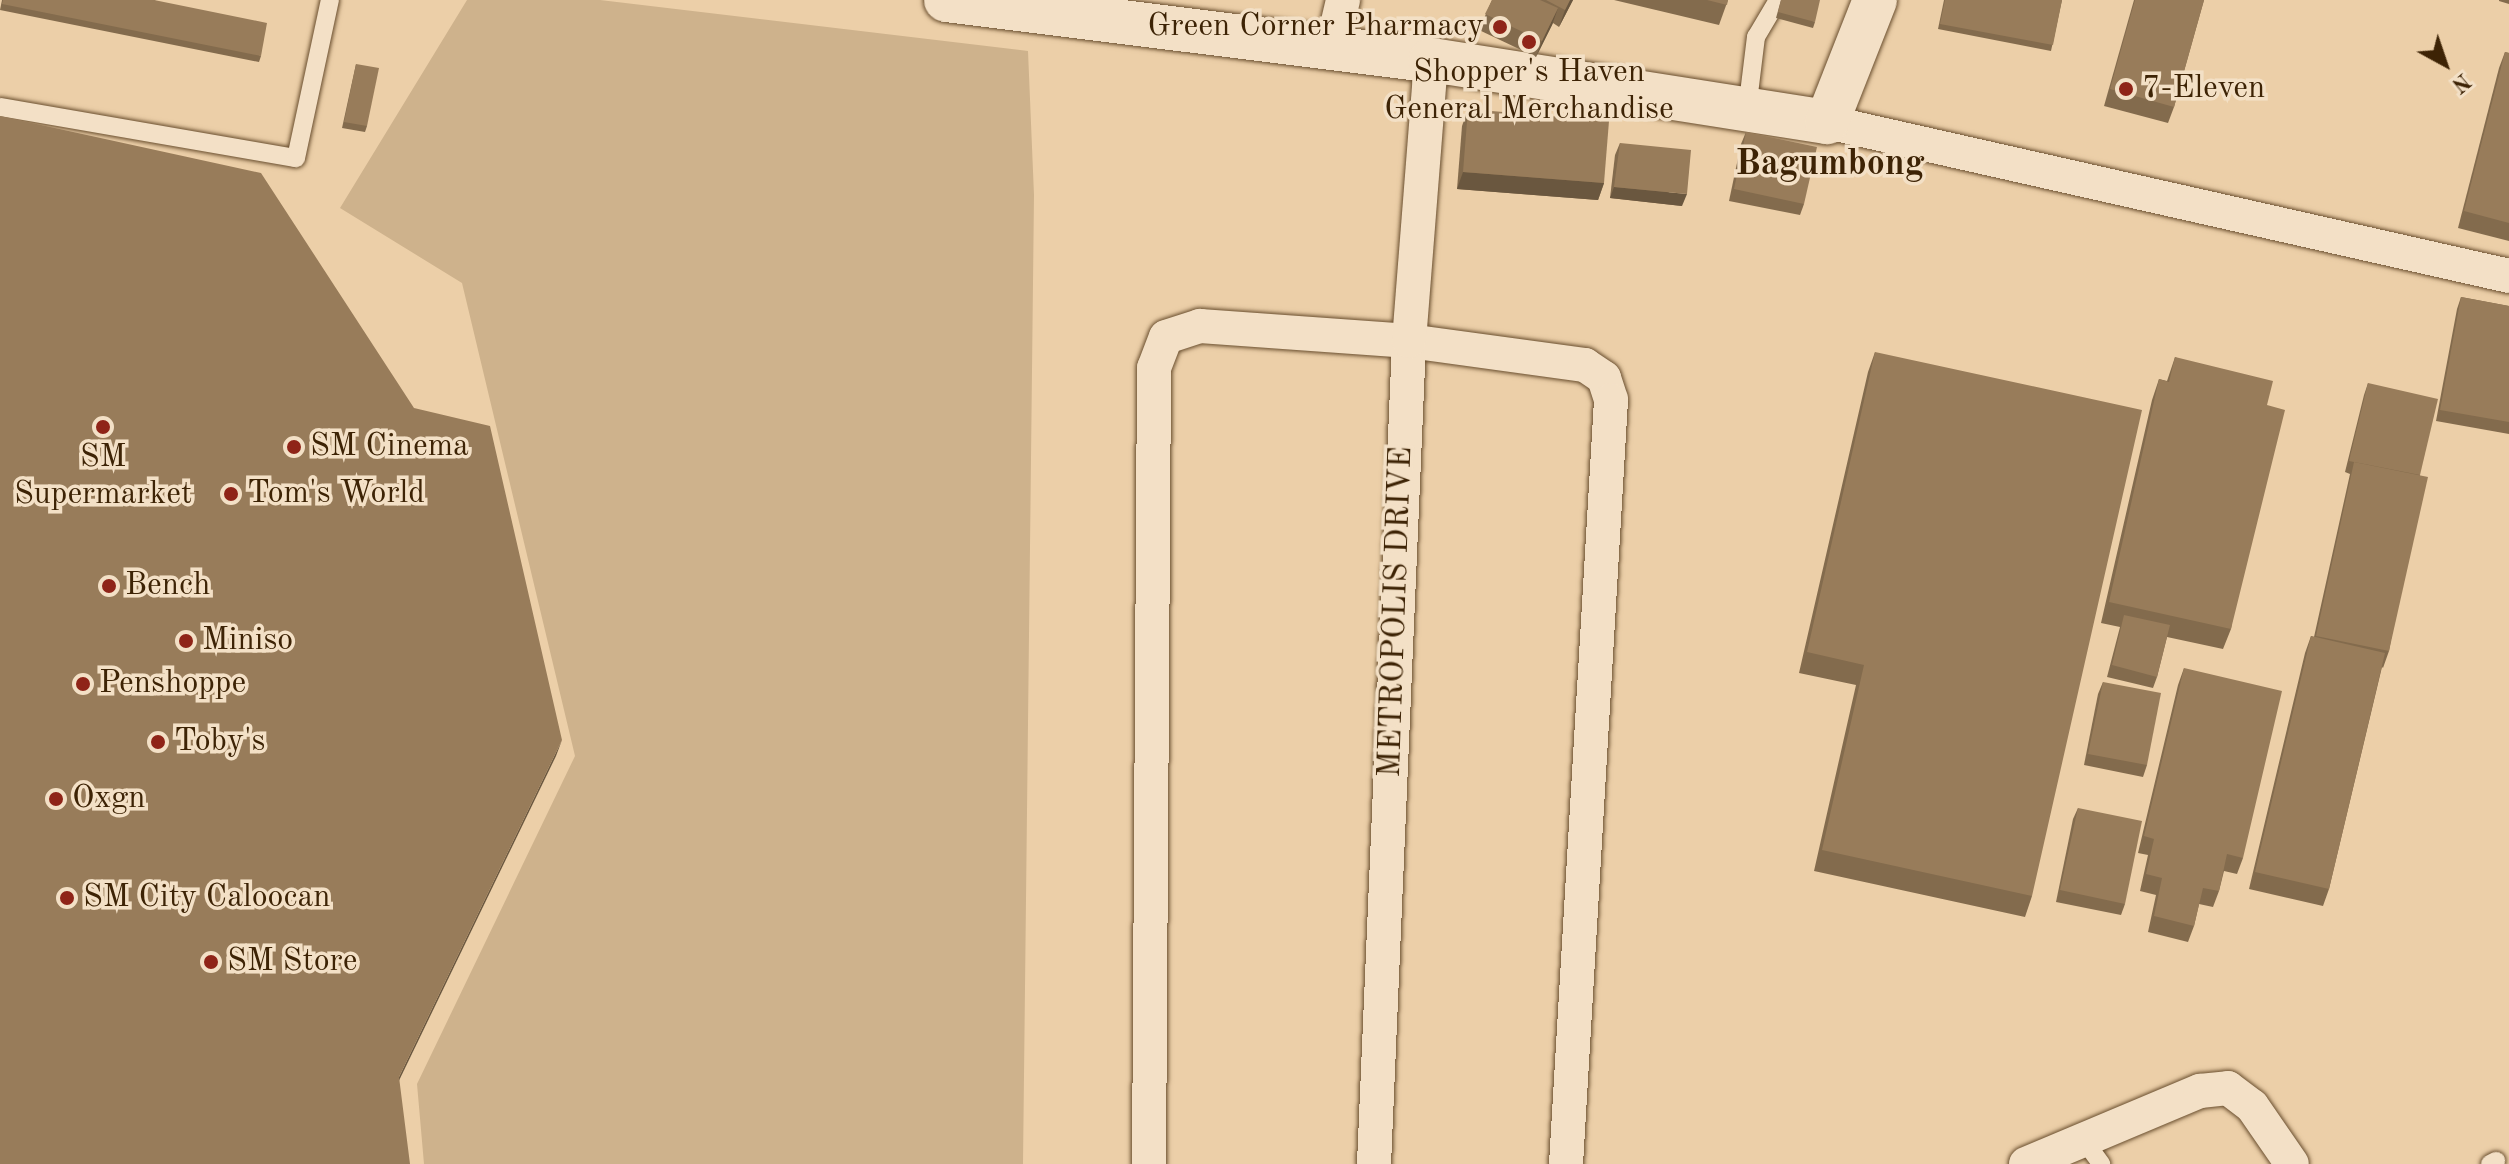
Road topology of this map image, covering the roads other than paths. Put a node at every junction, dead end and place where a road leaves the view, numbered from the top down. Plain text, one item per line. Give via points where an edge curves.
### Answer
1 (330, 0) edge
2 (946, 0) edge
3 (1343, 0) edge
4 (1778, 0) edge
5 (1874, 0) edge
6 (1332, 47) junction
7 (1431, 60) junction
8 (0, 107) edge
9 (1747, 110) junction
10 (1827, 122) junction
11 (2509, 276) edge
12 (1409, 341) junction
13 (2094, 1153) edge
14 (1149, 1164) edge
15 (1374, 1164) edge
16 (1566, 1164) edge
17 (2026, 1164) edge
18 (2292, 1164) edge

1 - 8 lane via 296,158
2 - 6 main road
3 - 6 street
4 - 9 lane via 1756,37
5 - 10 main road
6 - 7 main road
7 - 9 main road
7 - 12 street, METROPOLIS DRIVE
9 - 10 main road
10 - 11 street
12 - 14 street via 1200,326 1166,337 1154,368
12 - 15 street, METROPOLIS DRIVE
12 - 16 street via 1585,365 1604,378 1611,400
13 - 17 street
13 - 18 street via 2200,1091 2228,1088 2252,1106

